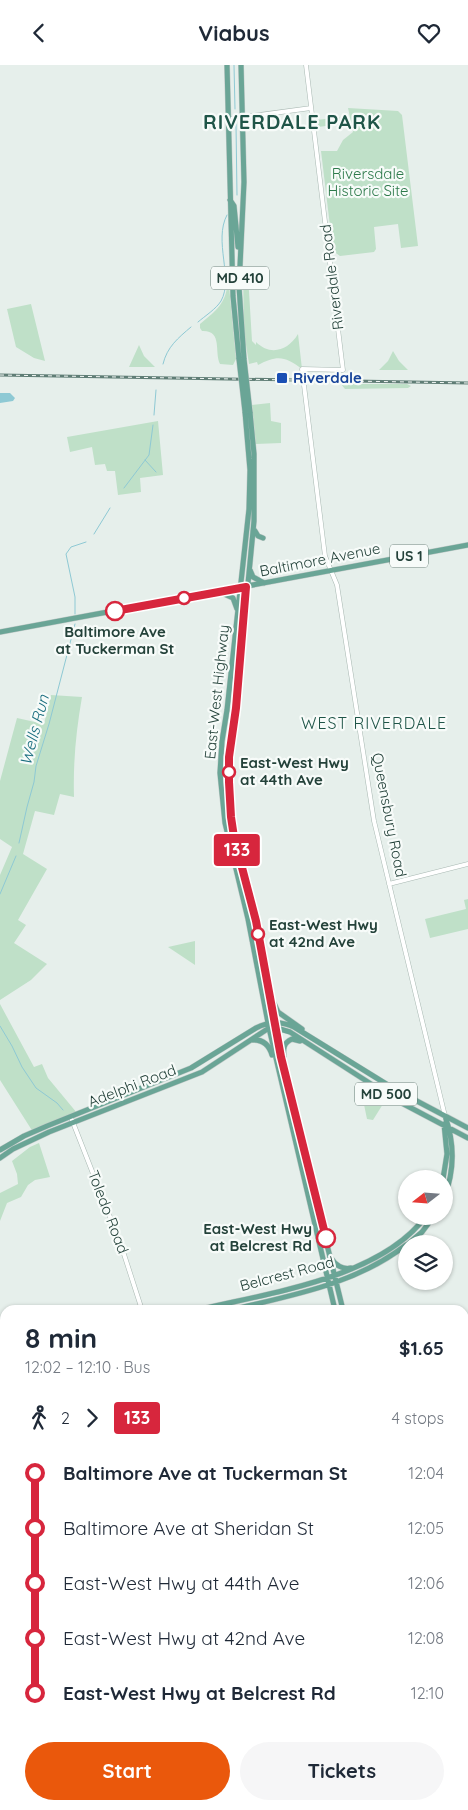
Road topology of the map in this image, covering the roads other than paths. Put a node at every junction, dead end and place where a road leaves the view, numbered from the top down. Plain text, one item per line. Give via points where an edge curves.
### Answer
1 (227, 65) edge
2 (240, 65) edge
3 (306, 65) edge
4 (311, 108) junction
5 (243, 117) junction
6 (229, 119) junction
7 (230, 199) junction
8 (240, 260) junction
9 (242, 359) junction
10 (302, 369) joint
11 (248, 412) junction
12 (254, 527) junction
13 (468, 545) edge
14 (252, 546) junction
15 (249, 567) junction
16 (330, 571) junction
17 (265, 583) junction
18 (244, 587) junction
19 (219, 592) junction
20 (238, 615) junction
21 (0, 632) edge
22 (468, 864) edge
23 (389, 884) junction
24 (266, 979) junction
25 (271, 1025) junction
26 (312, 1037) junction
27 (248, 1041) junction
28 (325, 1055) junction
29 (283, 1090) junction
30 (292, 1097) junction
31 (288, 1110) junction
32 (445, 1116) junction
33 (72, 1119) junction
34 (444, 1126) junction
35 (468, 1128) edge
36 (450, 1129) junction
37 (467, 1138) edge
38 (453, 1147) junction
39 (304, 1148) junction
40 (0, 1150) edge
41 (0, 1158) edge
42 (445, 1170) edge
43 (451, 1170) edge
44 (420, 1225) edge
45 (427, 1225) edge
46 (419, 1235) edge
47 (398, 1251) edge
48 (329, 1254) junction
49 (354, 1268) junction
50 (334, 1277) junction
51 (327, 1279) junction
52 (336, 1284) junction
53 (329, 1286) junction
54 (140, 1305) edge
55 (219, 1305) edge
56 (251, 1305) edge
57 (334, 1305) edge
58 (341, 1305) edge

1 - 6 main road, East-West Highway / MD 410
2 - 5 main road, East-West Highway / MD 410
3 - 4 street, Riverdale Road
4 - 5 street
4 - 10 street, Riverdale Road via 344,370
5 - 6 street
5 - 8 main road, East-West Highway / MD 410 via 244,198
6 - 7 main road, East-West Highway / MD 410
7 - 8 main road via 234,207
7 - 9 main road, East-West Highway / MD 410 via 233,296
8 - 9 main road, East-West Highway / MD 410
9 - 11 main road, East-West Highway / MD 410, bridge
10 - 16 street, Queensbury Road via 325,556
11 - 12 main road, East-West Highway / MD 410 via 254,454
11 - 18 main road, East-West Highway / MD 410 via 250,497
12 - 14 main road, East-West Highway / MD 410
12 - 14 main road via 256,535 263,538
13 - 16 main road, Baltimore Avenue / US 1
14 - 15 main road, East-West Highway / MD 410
15 - 17 main road via 253,577
15 - 18 main road, East-West Highway / MD 410
16 - 17 main road, Baltimore Avenue / US 1
16 - 23 street, Queensbury Road via 337,585 373,815
17 - 18 main road, Baltimore Avenue / US 1
18 - 19 main road, Baltimore Avenue / US 1
18 - 20 main road, East-West Highway / MD 410
18 - 24 main road, East-West Highway / MD 410 via 229,791 234,837 256,921
19 - 20 main road via 233,598
19 - 21 main road, Baltimore Avenue / US 1
20 - 25 main road, East-West Highway / MD 410 via 222,741 221,792 226,830
22 - 23 street
23 - 32 street, Queensbury Road
24 - 25 main road, East-West Highway / MD 410
24 - 26 main road via 275,1009
25 - 26 main road, MD 500 via 289,1025
25 - 27 main road, Adelphi Road
25 - 28 main road, MD 500 via 290,1032
25 - 29 main road, East-West Highway / MD 410
25 - 30 main road, East-West Highway / MD 410
25 - 33 main road, Adelphi Road via 256,1028 191,1068
26 - 32 main road, MD 500 via 396,1090
27 - 29 main road via 261,1040 268,1046
27 - 33 main road, Adelphi Road via 192,1077
28 - 30 main road via 299,1040 286,1042 283,1049
28 - 34 main road, MD 500
29 - 31 main road, East-West Highway / MD 410
30 - 39 main road, East-West Highway / MD 410
31 - 39 main road
31 - 51 main road, East-West Highway / MD 410
32 - 34 main road, Queensbury Road
32 - 35 main road, MD 500
32 - 36 main road, Queensbury Road
33 - 40 main road, Adelphi Road via 24,1136
33 - 41 main road, Adelphi Road
33 - 54 street, Toledo Road
34 - 36 main road, MD 500
34 - 42 main road
36 - 37 main road, MD 500
36 - 38 main road
37 - 38 main road via 457,1140
38 - 43 main road
39 - 48 main road, East-West Highway / MD 410
44 - 49 main road, Belcrest Road via 403,1240
45 - 46 main road, Belcrest Road
47 - 52 main road, Belcrest Road
48 - 49 main road via 340,1267
48 - 50 main road, East-West Highway / MD 410
49 - 50 main road, Belcrest Road
50 - 51 main road, Belcrest Road
50 - 52 main road, East-West Highway / MD 410
51 - 53 main road, East-West Highway / MD 410
51 - 55 main road, Belcrest Road
52 - 53 main road, Belcrest Road
52 - 58 main road, East-West Highway / MD 410
53 - 56 main road, Belcrest Road
53 - 57 main road, East-West Highway / MD 410

